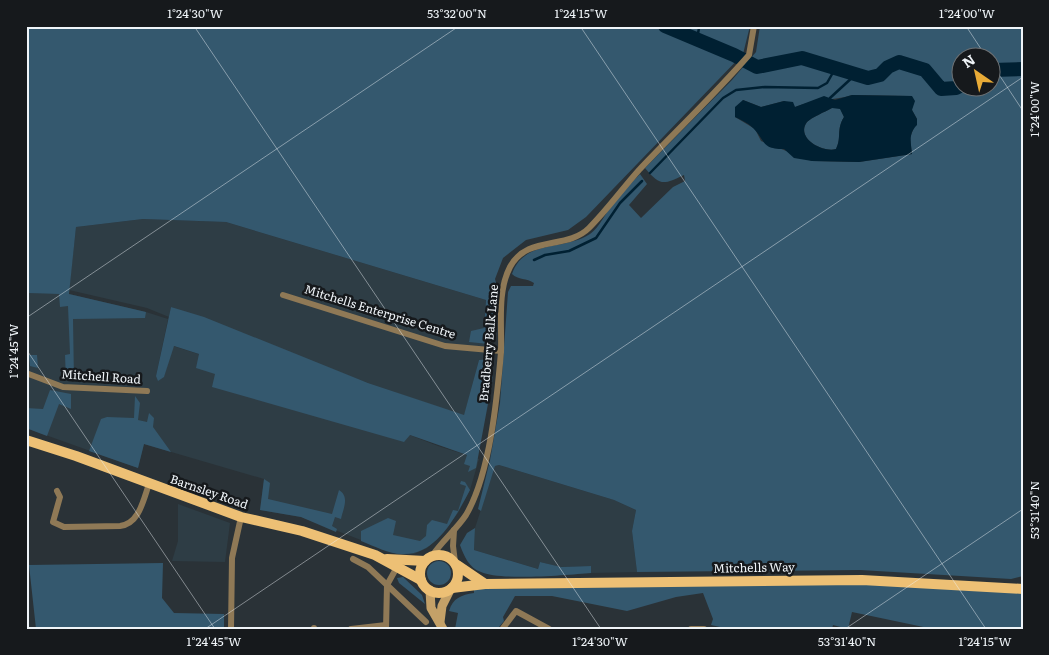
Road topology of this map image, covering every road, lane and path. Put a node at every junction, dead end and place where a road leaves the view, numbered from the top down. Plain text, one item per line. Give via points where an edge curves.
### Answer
1 (754, 26) edge
2 (283, 295) dead end
3 (501, 351) junction
4 (26, 373) edge
5 (147, 391) dead end
6 (26, 440) edge
7 (150, 484) junction
8 (57, 491) dead end
9 (241, 517) junction
10 (454, 530) junction
11 (428, 558) junction
12 (353, 559) dead end
13 (386, 560) junction
14 (456, 564) junction
15 (397, 568) junction
16 (421, 580) junction
17 (485, 584) junction
18 (387, 585) junction
19 (451, 589) junction
20 (1023, 589) edge
21 (430, 590) junction
22 (426, 622) dead end
23 (441, 626) edge
24 (386, 627) edge
25 (503, 628) edge
26 (232, 629) edge
27 (351, 629) edge
28 (549, 629) edge
29 (691, 629) edge
30 (704, 629) edge

1 - 3 street, Bradberry Balk Lane via 748,55 588,229 564,240 525,250 515,259 503,291
2 - 3 street, Mitchells Enterprise Centre via 445,346
3 - 10 street, Bradberry Balk Lane via 486,455 474,497
4 - 5 street, Mitchell Road via 63,387
6 - 7 main road, Barnsley Road
7 - 8 street via 135,519 120,526 64,527 53,522 60,497
7 - 9 main road, Barnsley Road
9 - 13 main road, Barnsley Road via 302,531
9 - 26 street via 232,558
10 - 11 street, Bradberry Balk Lane
10 - 14 street
11 - 13 main road, Barnsley Road
11 - 14 main road via 442,554
11 - 16 main road via 420,570
12 - 18 street via 368,567
13 - 15 main road, Barnsley Road
14 - 17 main road
14 - 19 main road via 458,580
15 - 16 main road, Barnsley Road
15 - 18 street
16 - 21 main road
17 - 19 main road, Mitchells Way
17 - 20 main road, Mitchells Way via 862,580
18 - 22 street
18 - 24 street
19 - 21 main road via 441,593
19 - 23 street via 442,606
21 - 23 street via 431,608
24 - 27 street
25 - 28 street via 516,611
29 - 30 street

